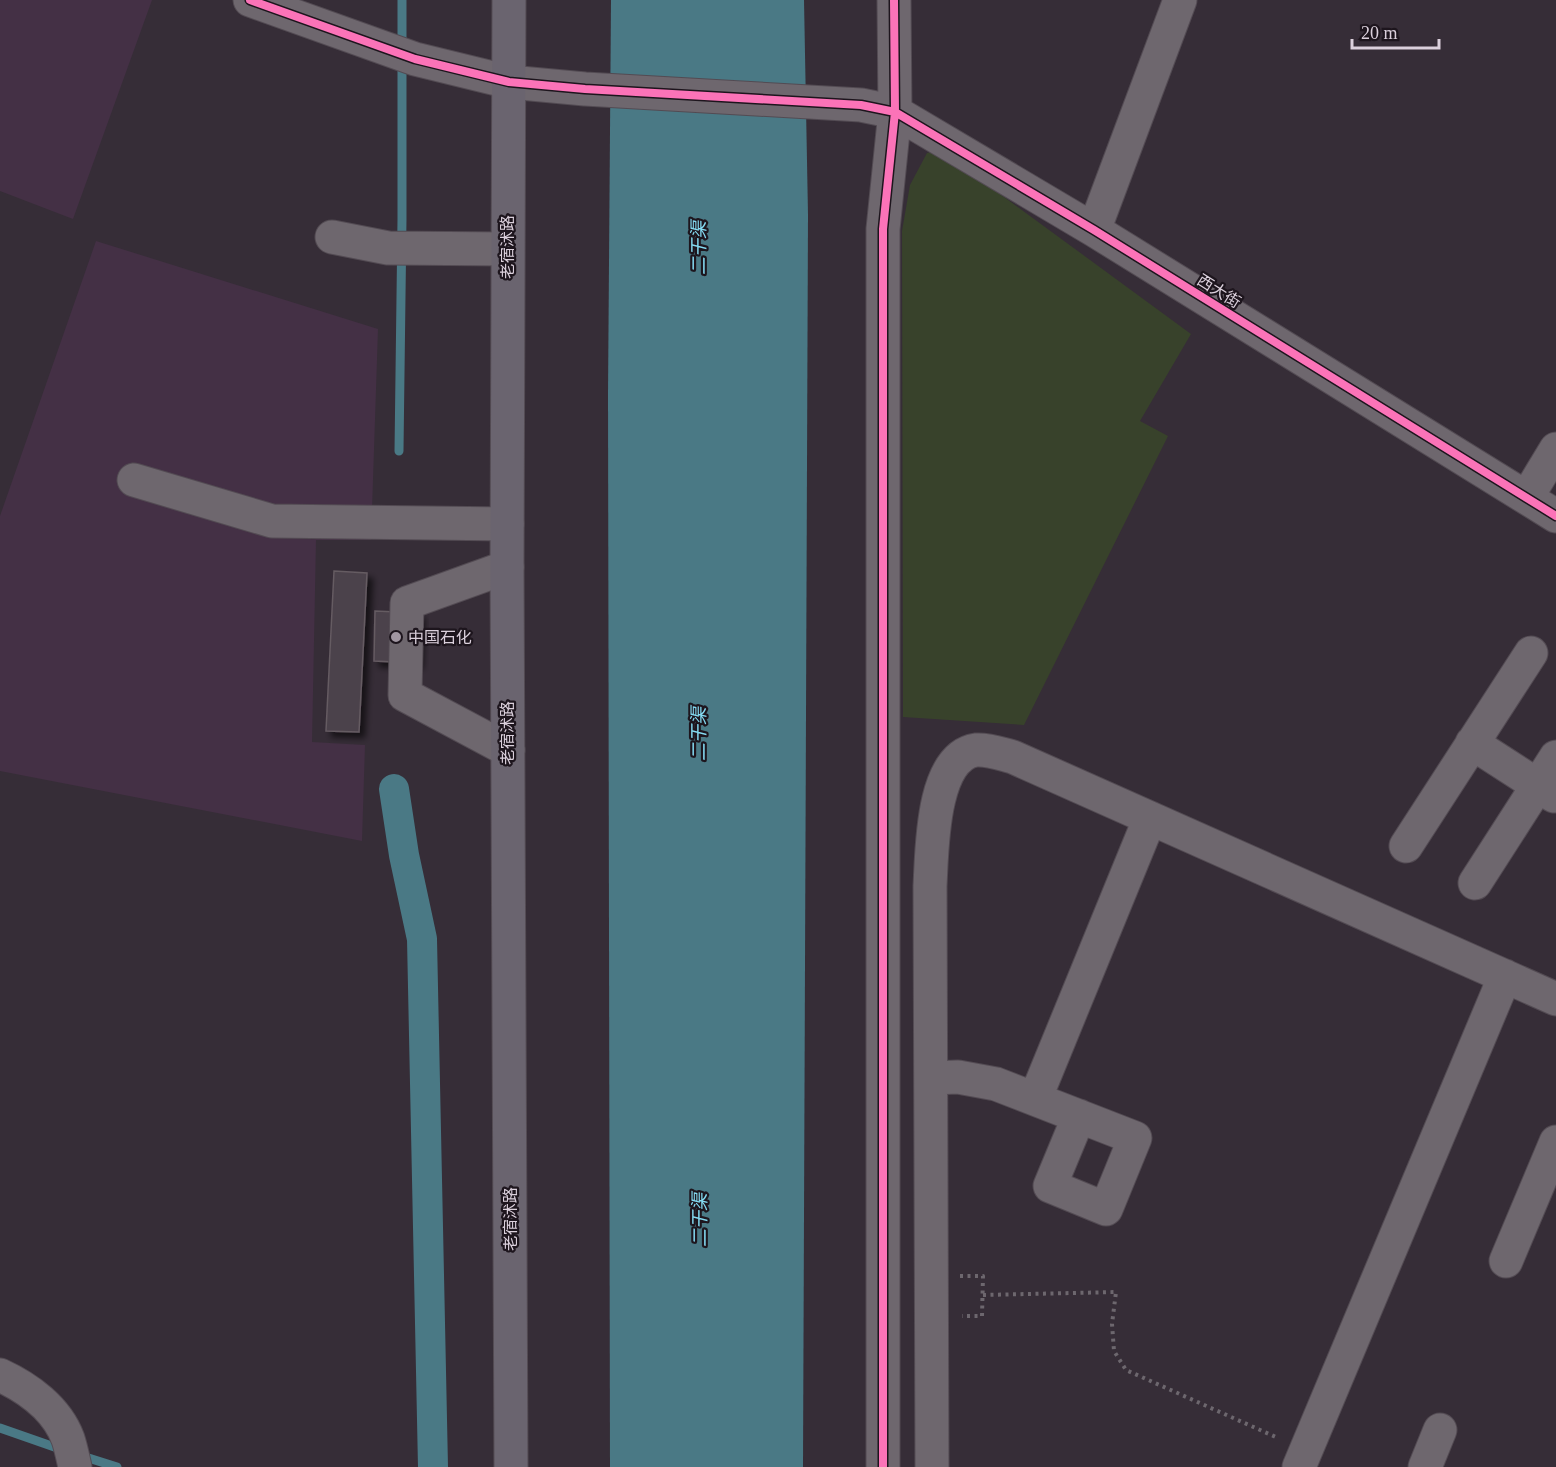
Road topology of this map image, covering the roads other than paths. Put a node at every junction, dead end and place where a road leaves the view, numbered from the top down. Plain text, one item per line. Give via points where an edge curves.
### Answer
1 (250, 0) edge
2 (509, 0) edge
3 (894, 0) edge
4 (1180, 0) edge
5 (509, 82) junction
6 (896, 112) junction
7 (1094, 230) junction
8 (332, 237) dead end
9 (507, 249) junction
10 (1556, 449) edge
11 (134, 480) dead end
12 (1527, 497) junction
13 (1556, 516) edge
14 (507, 524) junction
15 (507, 567) junction
16 (1530, 653) dead end
17 (1472, 743) junction
18 (508, 750) junction
19 (1556, 757) edge
20 (1547, 791) edge
21 (1150, 818) junction
22 (1406, 846) dead end
23 (1475, 883) dead end
24 (1505, 976) junction
25 (1556, 999) edge
26 (931, 1078) junction
27 (1035, 1099) junction
28 (1079, 1116) dead end
29 (1556, 1142) edge
30 (1506, 1261) dead end
31 (0, 1375) edge
32 (1440, 1430) dead end
33 (71, 1452) edge
34 (1302, 1459) edge
35 (511, 1467) edge
36 (883, 1467) edge
37 (932, 1467) edge
38 (1425, 1467) edge

1 - 5 street, 西大街 via 402,55
2 - 5 main road, 老宿沭路
3 - 6 street
4 - 7 street
5 - 6 street, 西大街 via 861,105
5 - 9 main road, 老宿沭路
6 - 7 street, 西大街
6 - 36 street via 883,229
7 - 12 street, 西大街
8 - 9 street via 388,248
9 - 14 main road, 老宿沭路
10 - 12 street
11 - 14 street via 272,521
12 - 13 street, 西大街
14 - 15 main road, 老宿沭路
15 - 18 main road, 老宿沭路
15 - 18 street via 407,603 405,695
16 - 17 street
17 - 20 street
17 - 22 street
18 - 35 main road, 老宿沭路
19 - 20 street
20 - 23 street
21 - 24 street
21 - 26 street via 1012,757 988,751 975,750 961,758 947,774 935,825 930,886
21 - 27 street
24 - 25 street
24 - 34 street
26 - 27 street via 958,1077 996,1084
26 - 37 street
27 - 28 street
29 - 30 street
31 - 33 street via 20,1384 53,1412
32 - 38 street

